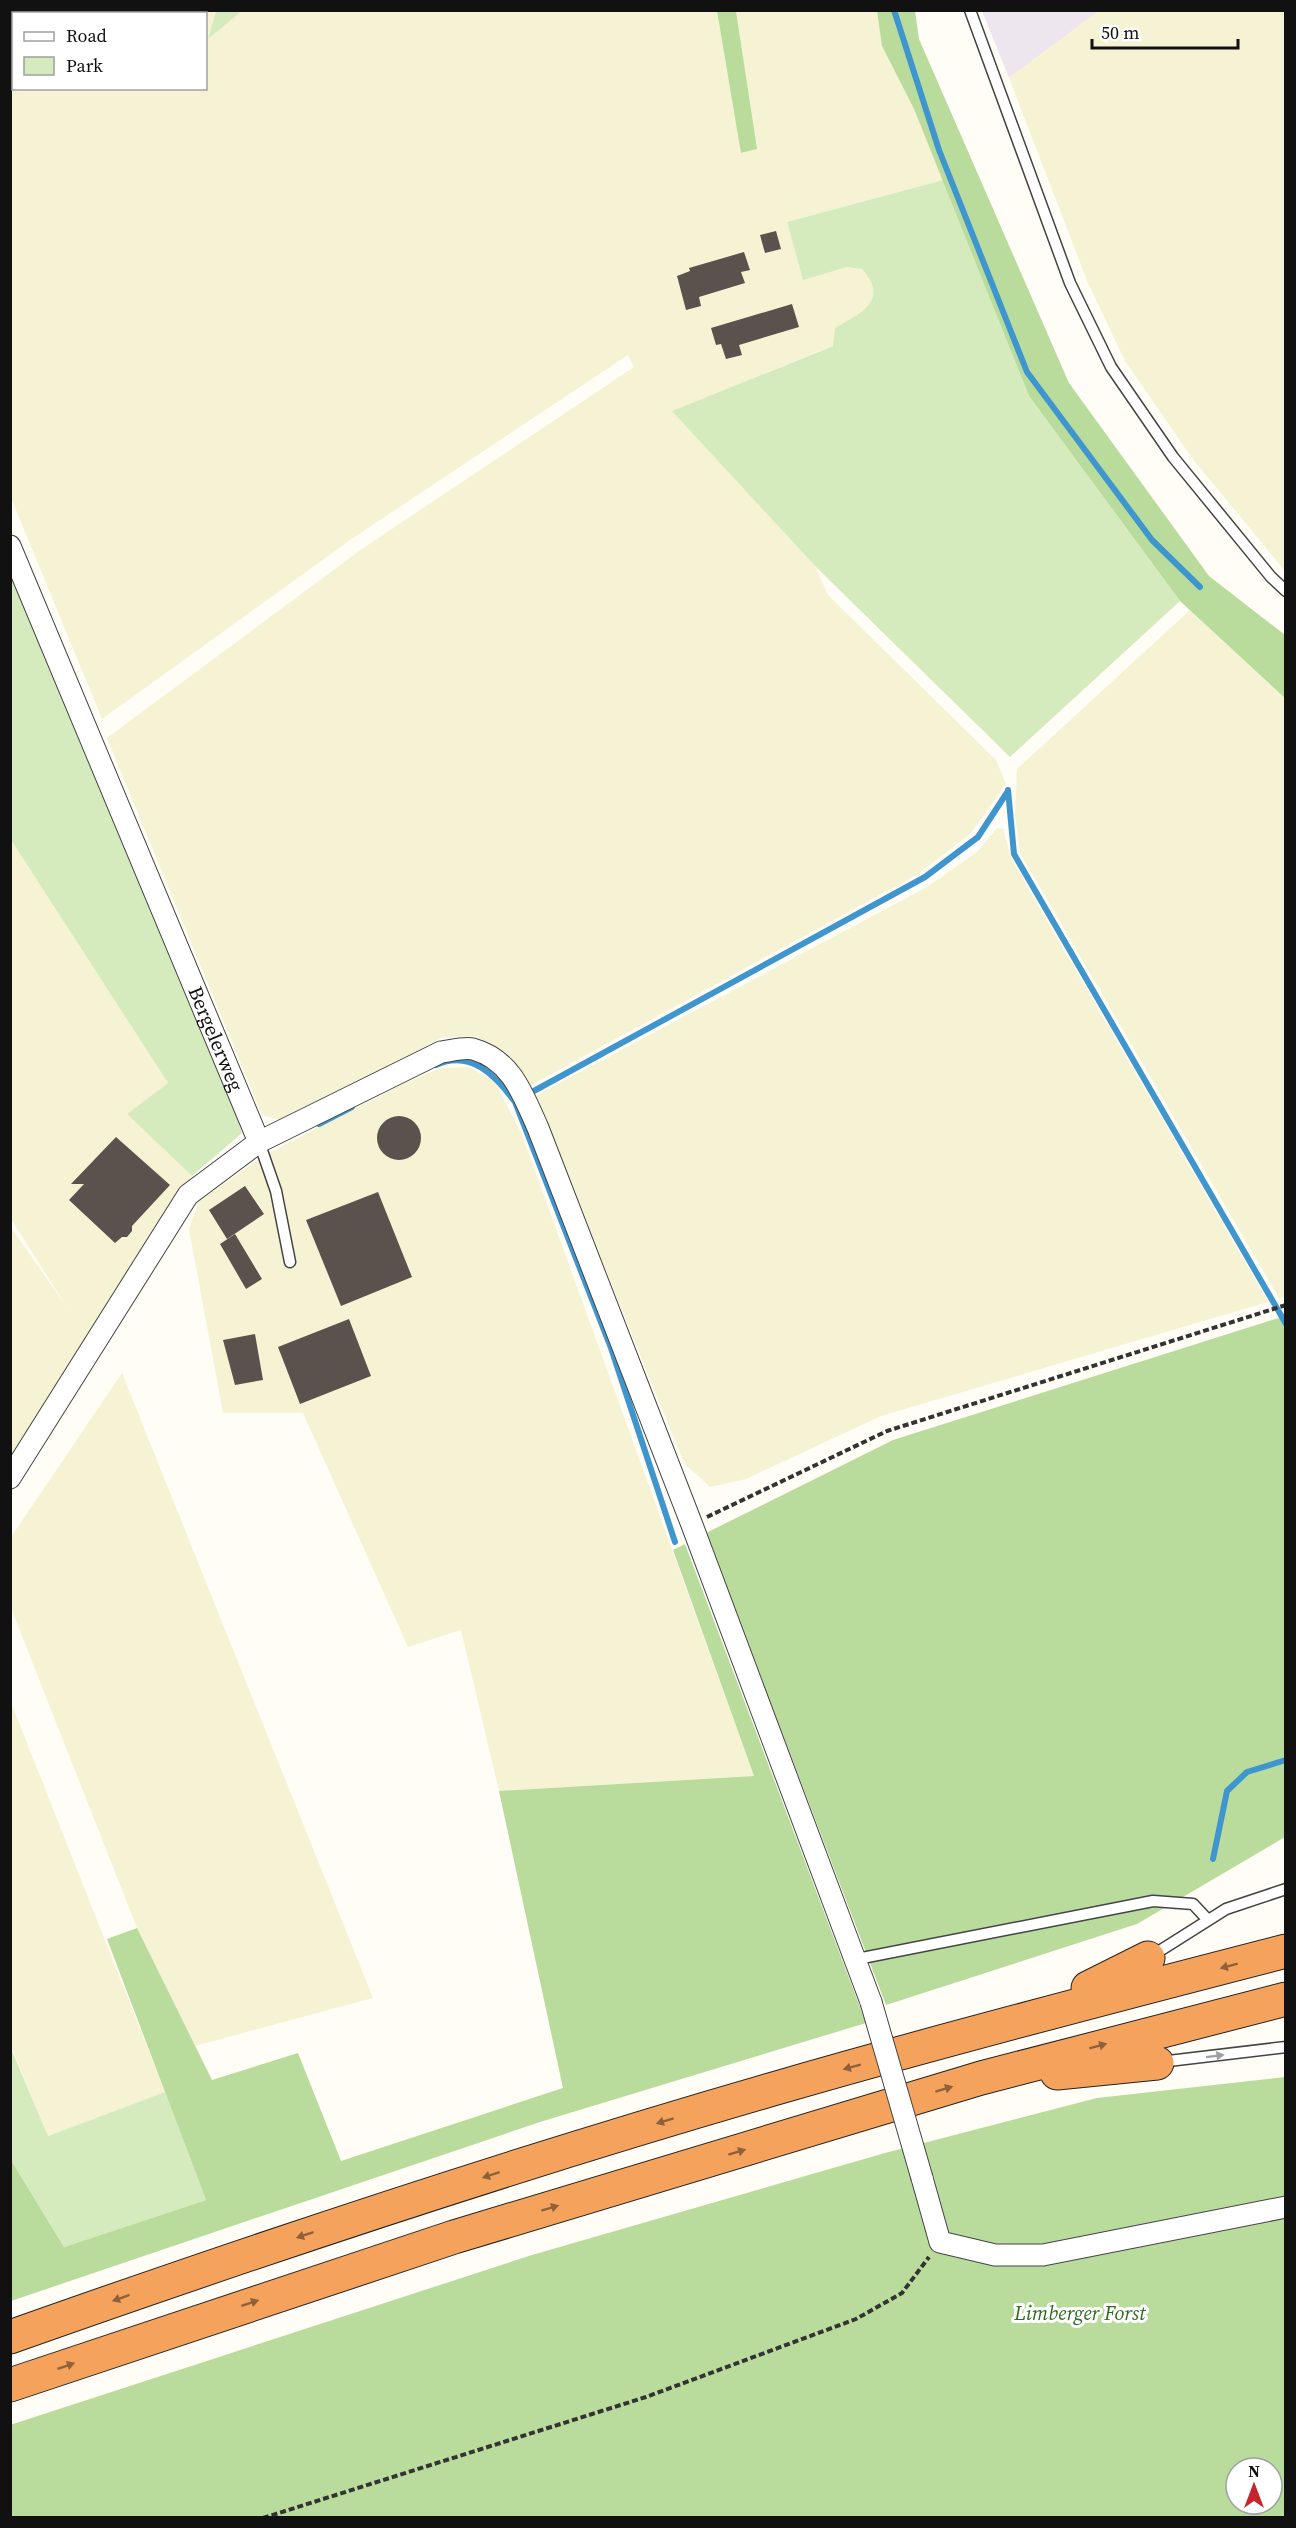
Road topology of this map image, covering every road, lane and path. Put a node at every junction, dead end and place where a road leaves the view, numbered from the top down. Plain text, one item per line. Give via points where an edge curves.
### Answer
1 (970, 10) edge
2 (10, 546) edge
3 (1286, 591) edge
4 (259, 1142) junction
5 (290, 1262) dead end
6 (1286, 1305) edge
7 (10, 1478) edge
8 (692, 1525) junction
9 (1286, 1890) edge
10 (1208, 1920) junction
11 (1286, 1951) edge
12 (1148, 1958) joint
13 (857, 1959) junction
14 (1286, 1999) edge
15 (1030, 2018) junction
16 (1286, 2047) edge
17 (1157, 2063) joint
18 (981, 2078) junction
19 (1286, 2207) edge
20 (940, 2242) junction
21 (10, 2337) edge
22 (10, 2385) edge
23 (263, 2517) edge

1 - 3 lane via 1070,283 1111,367 1173,457
2 - 4 street, Bergelerweg
4 - 5 lane via 276,1191
4 - 7 street via 188,1195
4 - 8 street via 441,1052 472,1048 501,1062 518,1084 538,1128
6 - 8 path via 887,1431
8 - 13 street
9 - 10 lane via 1226,1909
10 - 12 lane
10 - 13 lane via 1193,1904 1153,1901
11 -> 15 highway
12 - 15 highway
13 - 20 street, bridge
18 -> 14 highway
15 -> 21 highway via 546,2157 231,2258
17 -> 16 lane
17 - 18 highway
22 -> 18 highway via 454,2237
19 - 20 street via 1043,2255 995,2255
20 - 23 path via 902,2293 856,2319 646,2397

